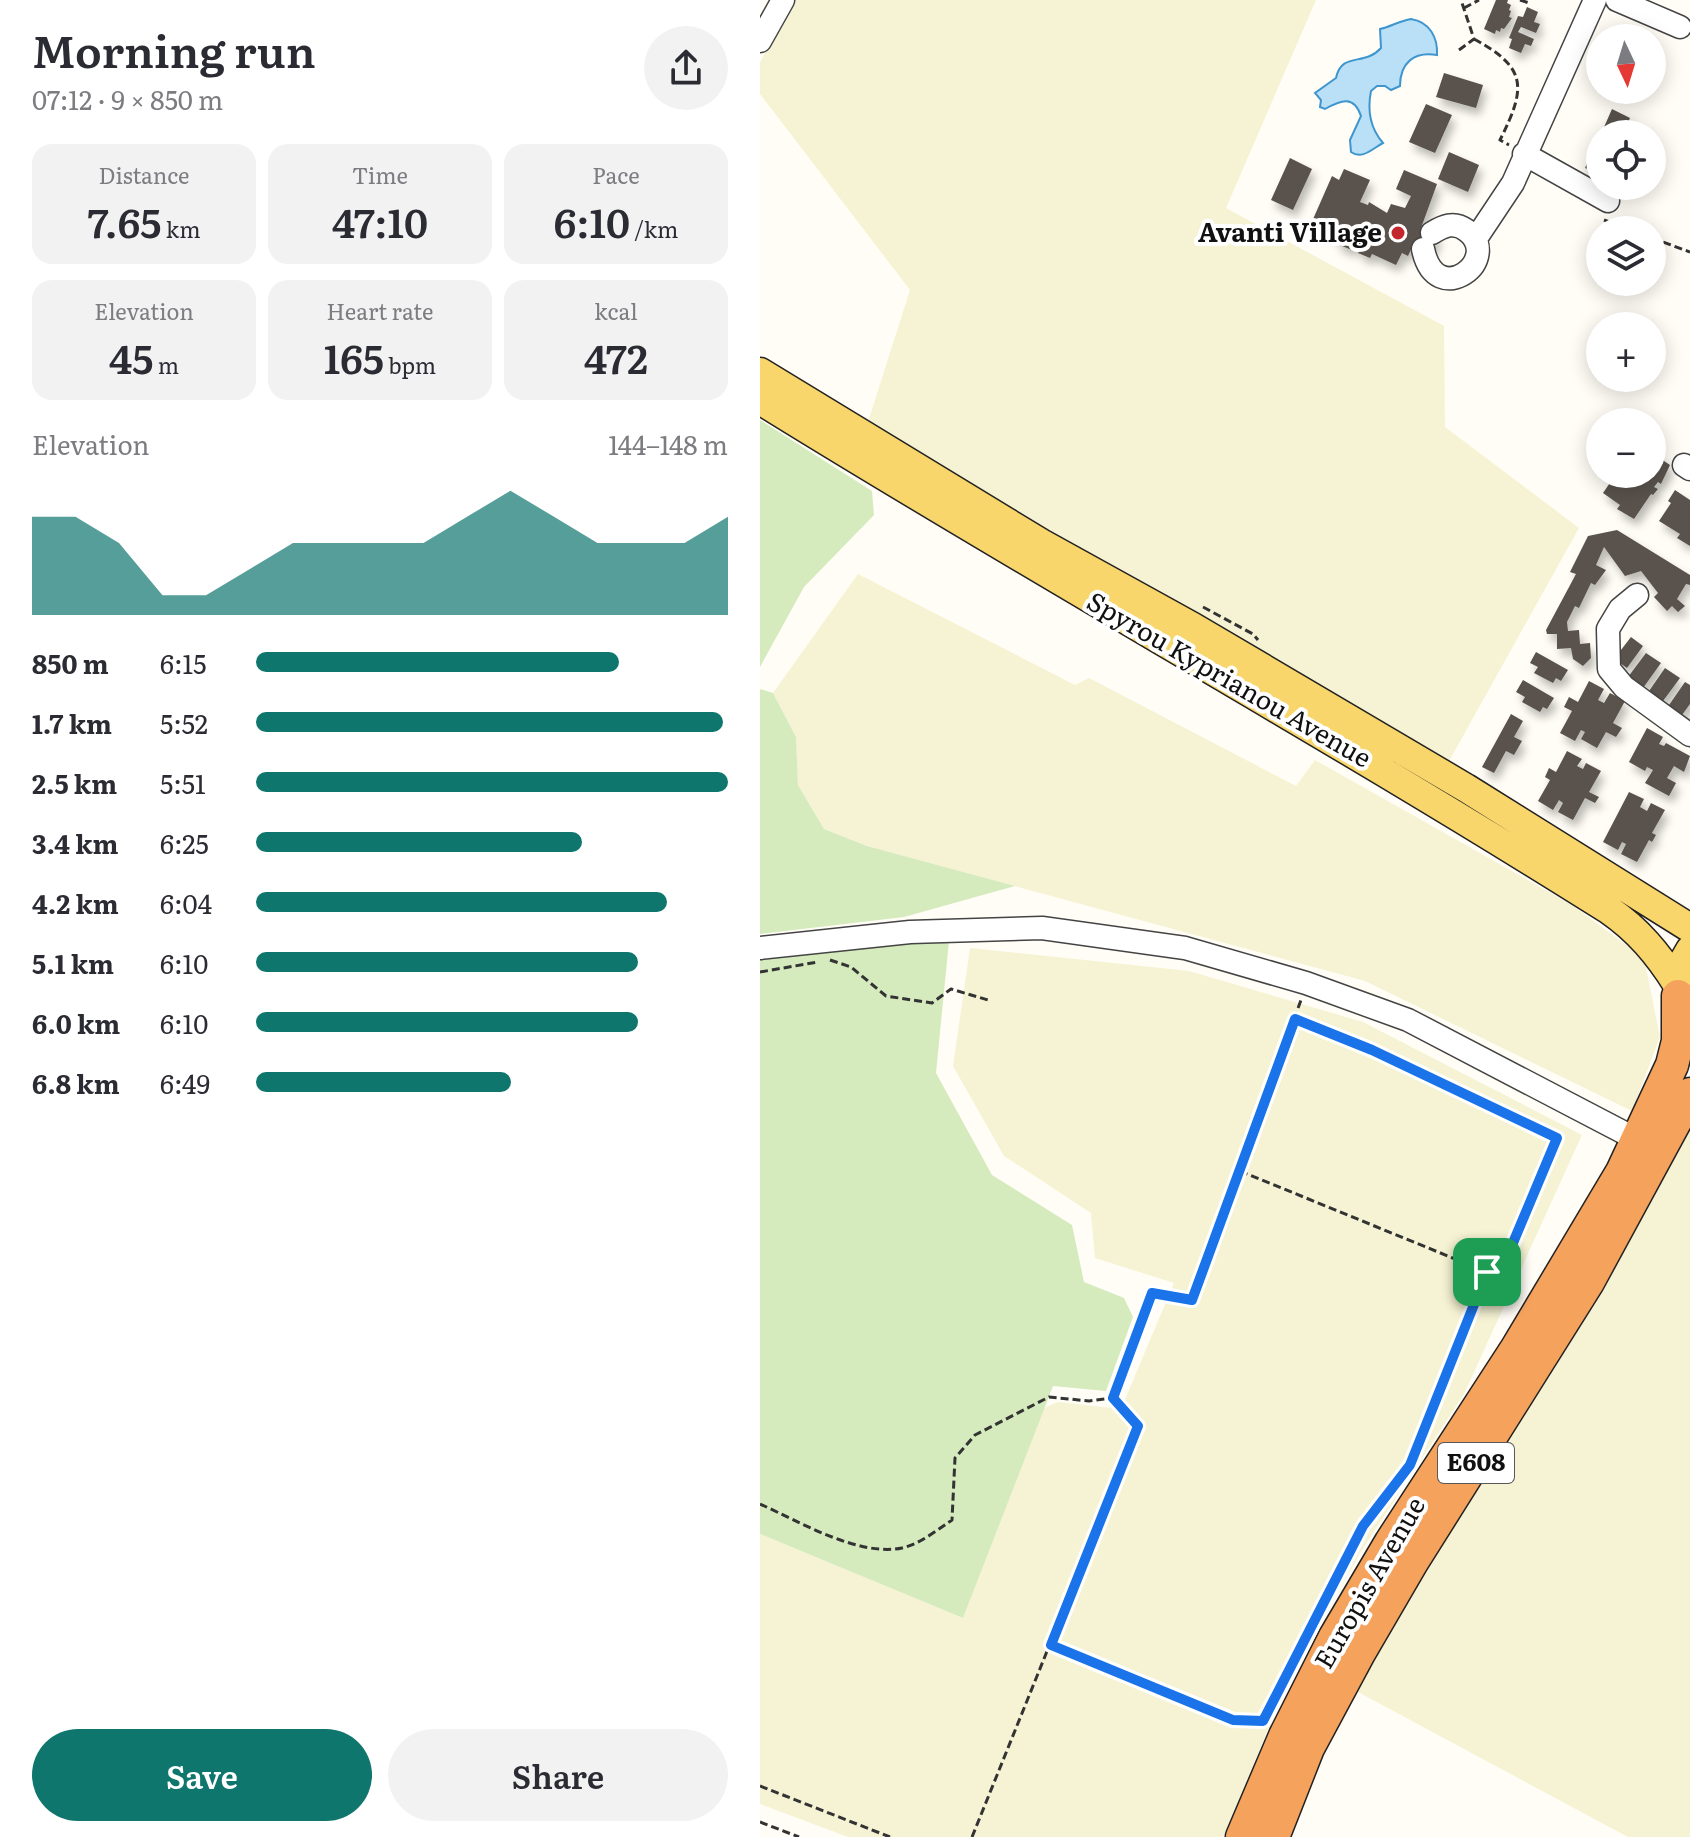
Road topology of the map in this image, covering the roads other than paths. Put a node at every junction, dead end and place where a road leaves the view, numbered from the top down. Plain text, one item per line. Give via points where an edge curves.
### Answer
1 (783, 0) edge
2 (1595, 0) edge
3 (1617, 0) edge
4 (1680, 27) dead end
5 (760, 41) edge
6 (1524, 154) junction
7 (1608, 201) dead end
8 (1475, 240) junction
9 (760, 372) edge
10 (760, 400) edge
11 (1637, 595) dead end
12 (1690, 735) edge
13 (1690, 928) edge
14 (760, 948) edge
15 (1690, 950) edge
16 (1682, 999) edge
17 (1690, 1094) edge
18 (1638, 1140) junction
19 (1242, 1837) edge
20 (1273, 1837) edge

1 - 5 street
2 - 6 street
3 - 4 street
6 - 7 street
6 - 8 street via 1513,183
8 - 8 street via 1477,256 1469,271 1446,278 1426,263 1428,241 1443,226 1462,227
9 - 13 main road, Spyrou Kyprianou Avenue via 1041,543 1453,780
10 - 16 main road, Spyrou Kyprianou Avenue via 1609,910 1649,944
11 - 12 street via 1608,629 1609,669 1624,687
14 - 18 street via 910,932 1042,928 1185,948 1408,1020
15 - 16 main road via 1679,969
16 - 18 highway, Europis Avenue / E608 via 1672,1065
17 - 20 highway, Europis Avenue / E608 via 1588,1282 1359,1653 1308,1748
18 - 19 highway, Europis Avenue / E608 via 1562,1275 1335,1637

